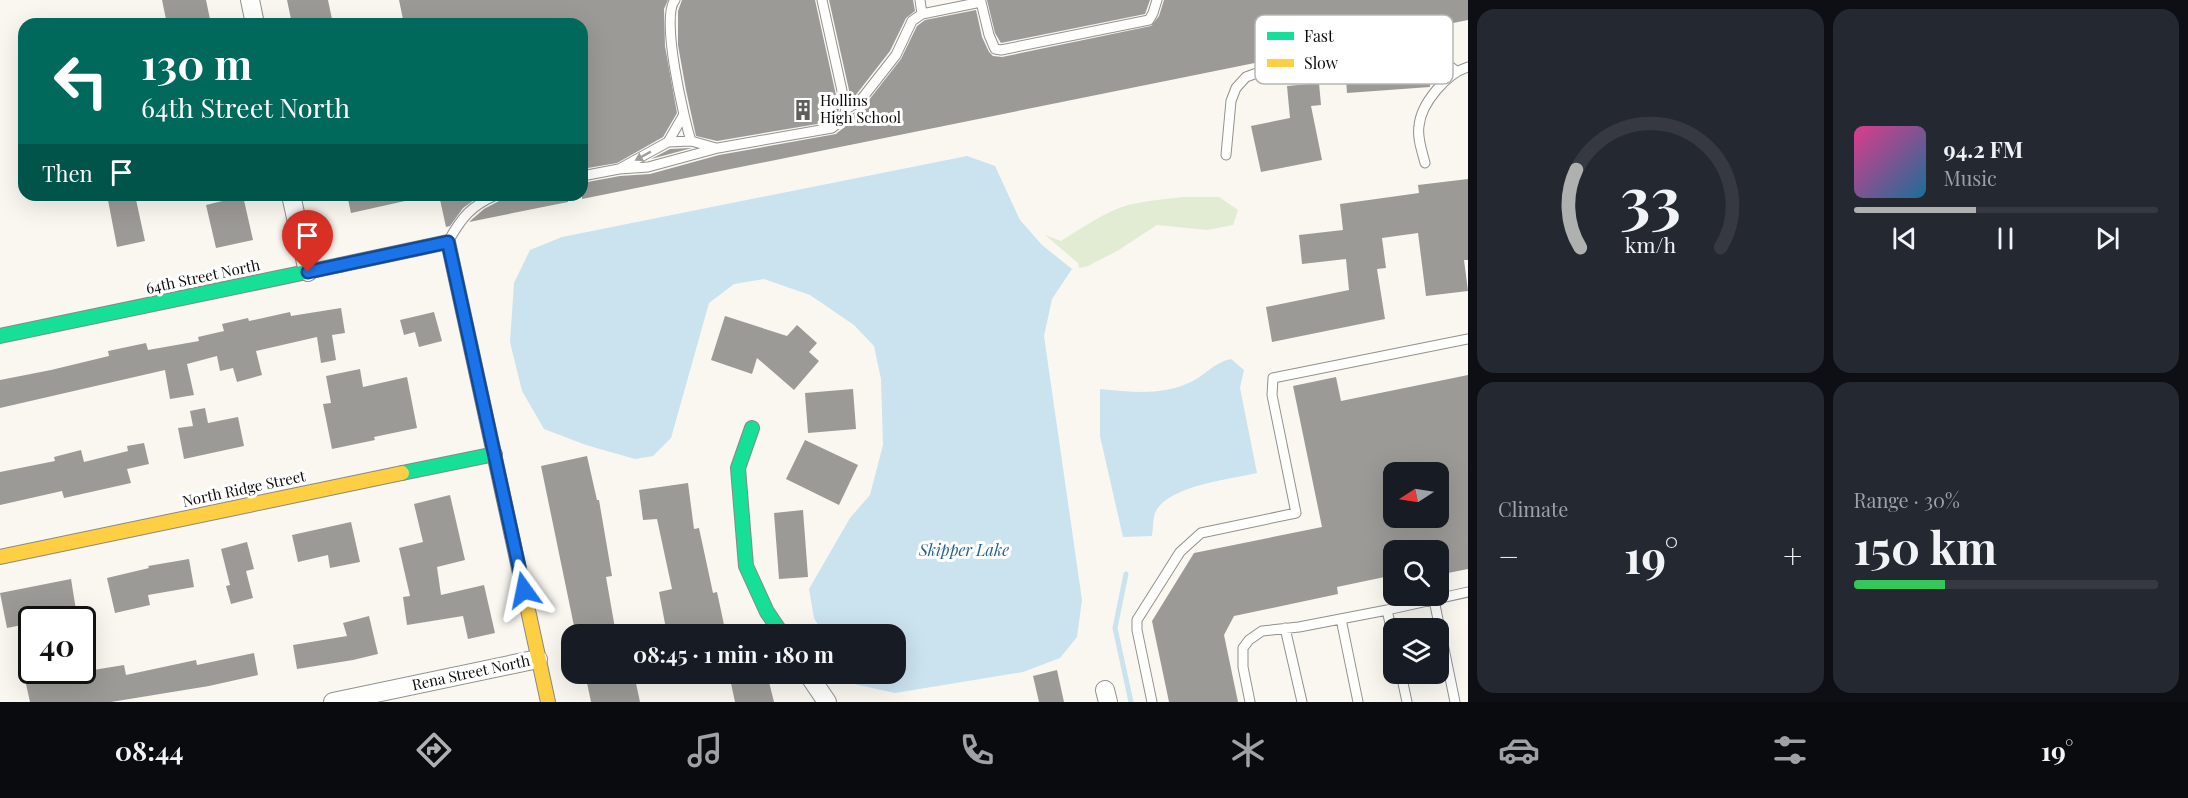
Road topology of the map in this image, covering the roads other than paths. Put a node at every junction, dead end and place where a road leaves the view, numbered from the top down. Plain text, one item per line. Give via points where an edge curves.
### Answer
1 (250, 0) edge
2 (675, 0) edge
3 (822, 0) edge
4 (920, 0) edge
5 (992, 0) edge
6 (1157, 0) edge
7 (981, 1) edge
8 (922, 14) junction
9 (254, 18) edge
10 (1468, 67) edge
11 (1453, 69) edge
12 (1456, 71) junction
13 (1255, 74) edge
14 (1453, 74) edge
15 (1441, 84) edge
16 (846, 109) junction
17 (683, 116) junction
18 (691, 141) junction
19 (668, 142) junction
20 (718, 148) junction
21 (1226, 155) dead end
22 (1425, 163) dead end
23 (619, 169) junction
24 (588, 175) edge
25 (292, 201) edge
26 (483, 201) edge
27 (448, 242) junction
28 (308, 272) junction
29 (0, 336) edge
30 (1468, 339) edge
31 (752, 428) dead end
32 (495, 454) junction
33 (0, 557) edge
34 (1468, 592) edge
35 (1449, 596) edge
36 (1406, 606) edge
37 (1435, 606) edge
38 (1387, 610) junction
39 (1389, 618) edge
40 (1341, 619) junction
41 (775, 624) edge
42 (1285, 627) junction
43 (538, 659) junction
44 (815, 684) edge
45 (1403, 684) edge
46 (333, 702) edge
47 (548, 702) edge
48 (827, 702) edge
49 (1152, 702) edge
50 (1250, 702) edge
51 (1302, 702) edge
52 (1358, 702) edge
53 (1407, 702) edge
54 (1455, 702) edge

1 - 9 street
2 - 17 lane via 669,23
3 - 16 lane
4 - 8 lane
5 - 7 lane
6 - 7 lane via 1149,21 1001,50 995,49 988,35
7 - 8 lane
8 - 16 lane via 912,21 896,55 860,101
10 - 12 lane
11 - 12 lane
12 - 14 lane
13 - 21 lane via 1236,88 1231,101
15 - 22 lane via 1420,118
16 - 20 lane via 843,119 832,128
17 - 18 lane
17 - 19 lane
18 - 19 lane
18 - 20 lane
19 -> 23 lane
20 - 23 lane via 648,167
23 - 24 lane
25 - 28 street
26 - 27 lane via 462,218
27 - 28 street, 64th Street North
27 - 32 street
28 - 29 street, 64th Street North
30 - 49 lane via 1273,378 1272,395 1296,513 1201,533 1180,552 1137,620
31 - 41 street via 738,468 746,566
32 - 33 street, North Ridge Street
32 - 43 street
34 - 35 lane
36 - 38 lane
37 - 54 lane
38 - 39 lane
38 - 40 lane
40 - 42 lane
40 - 52 lane
42 - 50 lane via 1262,632 1243,648
42 - 51 lane
43 - 46 street, Rena Street North
43 - 47 street
44 - 48 street
45 - 53 lane

